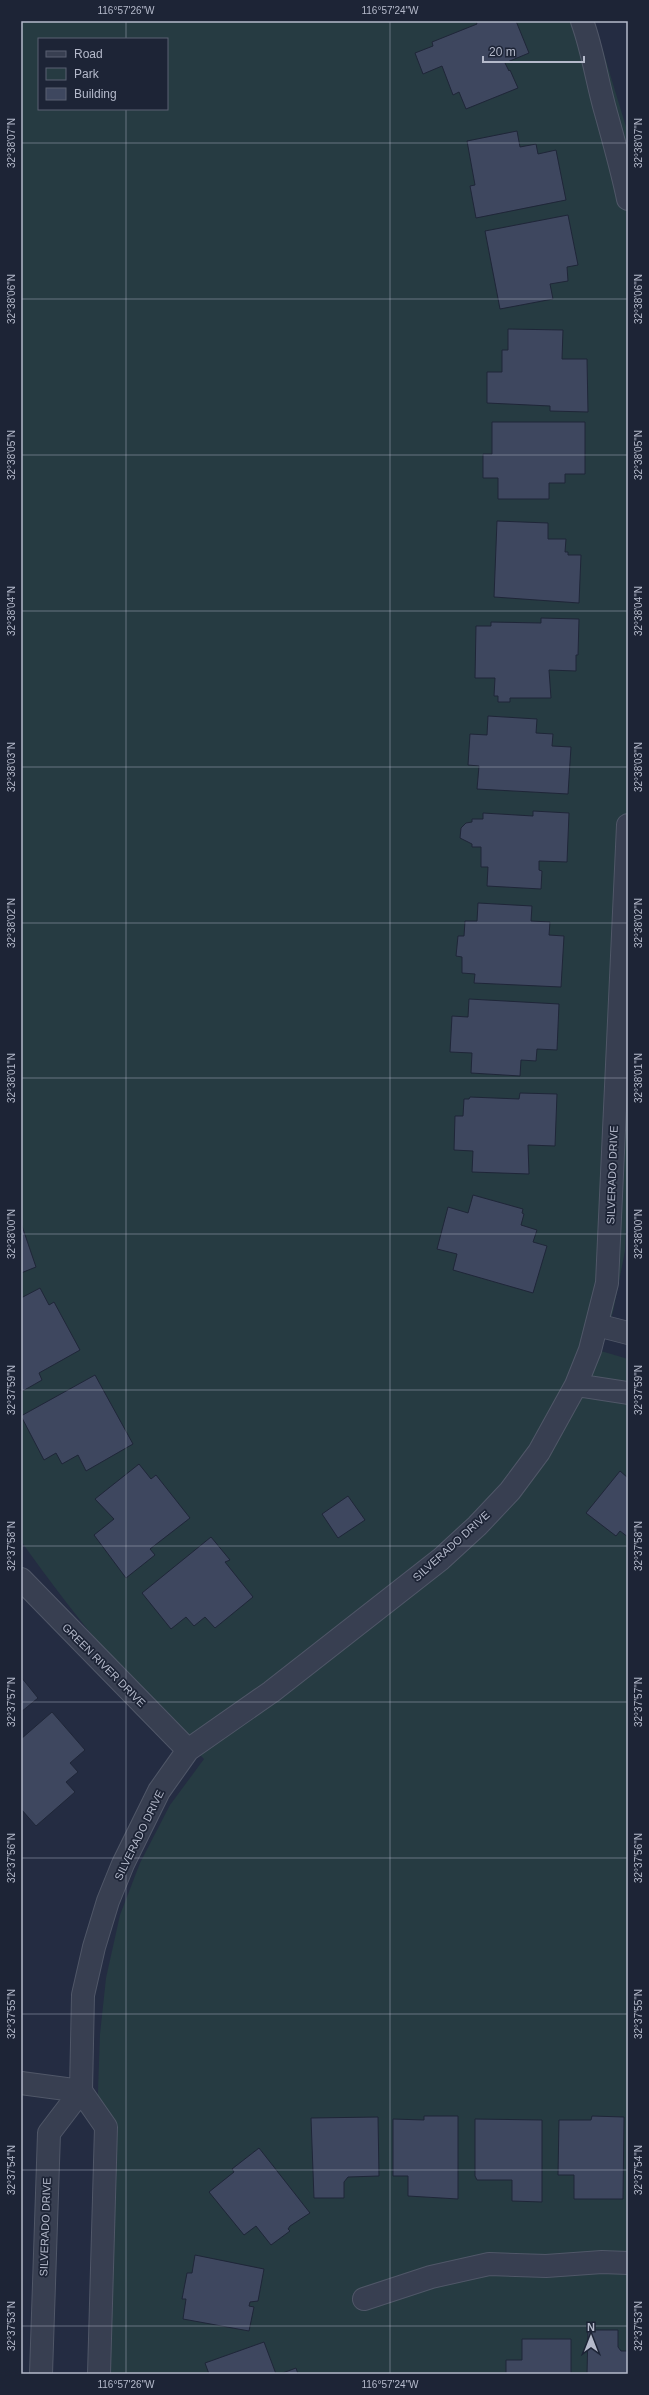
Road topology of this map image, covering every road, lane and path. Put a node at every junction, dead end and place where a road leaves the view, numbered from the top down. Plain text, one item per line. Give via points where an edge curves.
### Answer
1 (582, 21) edge
2 (628, 199) edge
3 (628, 825) edge
4 (598, 1324) junction
5 (628, 1333) edge
6 (576, 1385) junction
7 (628, 1393) edge
8 (21, 1579) edge
9 (188, 1750) junction
10 (21, 2083) edge
11 (81, 2091) junction
12 (628, 2263) edge
13 (364, 2300) dead end
14 (40, 2374) edge
15 (99, 2374) edge

1 - 2 street via 617,148
3 - 4 street, SILVERADO DRIVE via 607,1283
4 - 5 street
4 - 6 street, SILVERADO DRIVE
6 - 7 street
6 - 9 street, SILVERADO DRIVE via 538,1452 510,1491 477,1526 441,1559 272,1692
8 - 9 street, GREEN RIVER DRIVE
9 - 11 street, SILVERADO DRIVE via 159,1791 108,1901 83,1994
10 - 11 street
11 - 14 street, SILVERADO DRIVE via 49,2133
11 - 15 street via 106,2127
12 - 13 street via 546,2266 489,2264 431,2277

